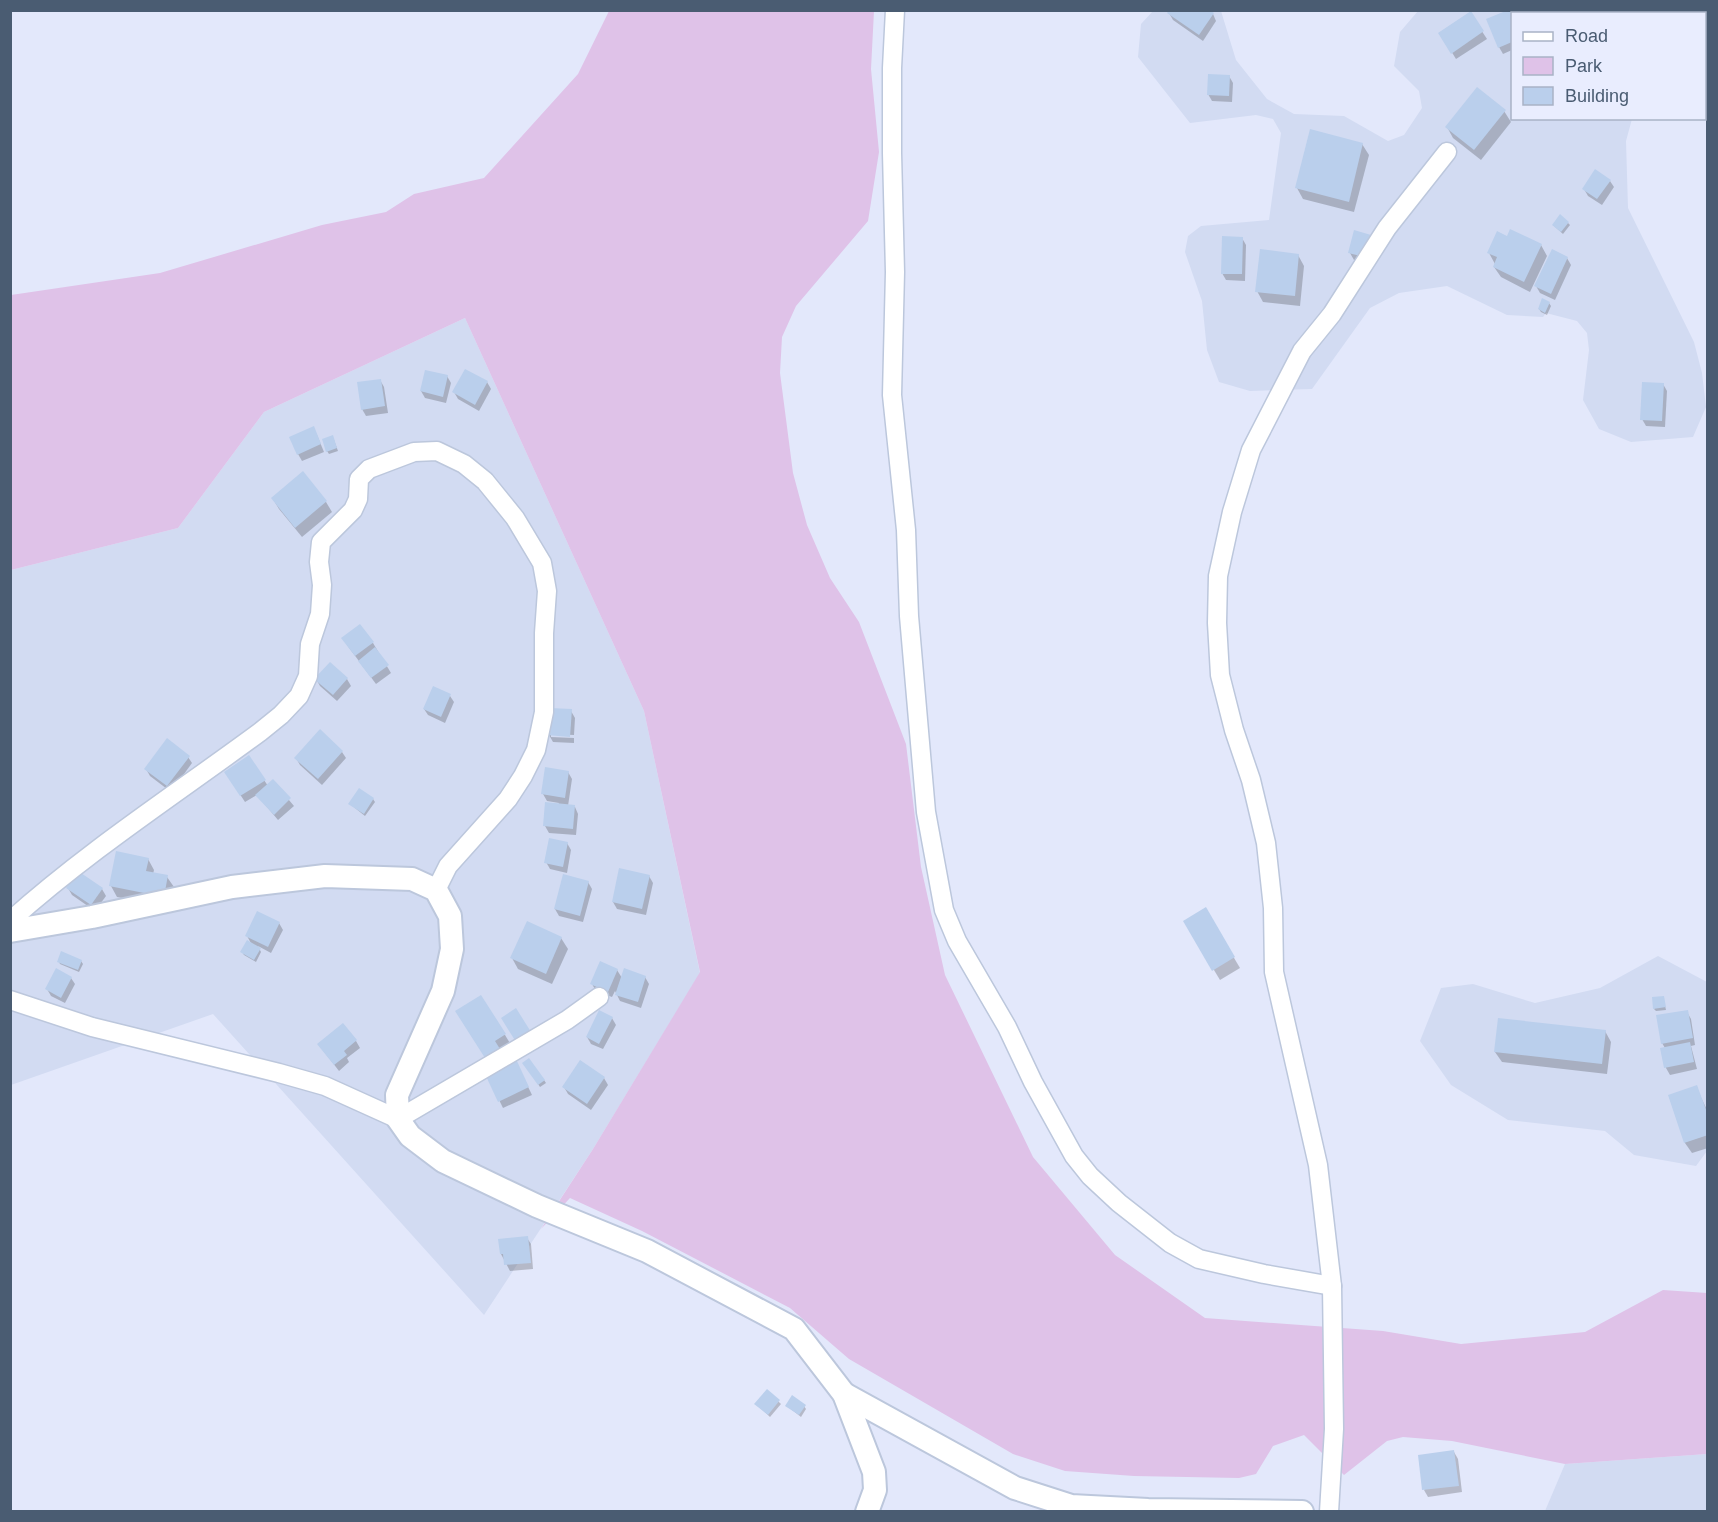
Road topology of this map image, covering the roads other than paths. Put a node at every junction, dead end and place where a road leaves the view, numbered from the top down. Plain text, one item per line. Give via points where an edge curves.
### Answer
1 (895, 10) edge
2 (1447, 152) dead end
3 (436, 890) junction
4 (10, 921) edge
5 (10, 931) edge
6 (599, 997) dead end
7 (10, 1000) edge
8 (398, 1119) junction
9 (1332, 1286) junction
10 (844, 1394) junction
11 (867, 1512) edge
12 (1302, 1512) edge
13 (1329, 1512) edge

1 - 9 street via 892,394 926,812 944,910 1043,1100 1074,1156 1090,1176 1170,1243 1199,1259
2 - 9 street via 1387,228 1332,314 1302,351 1251,450 1218,576 1220,675 1266,843 1274,972 1318,1165
3 - 4 street via 448,866 508,799 536,750 544,711 547,591 542,563 515,518 485,481 436,451 414,452 369,469 359,479 353,510 321,542 320,614 310,644 308,676 299,696 260,732 117,834
3 - 5 street via 412,879 325,876 232,887
3 - 8 street via 450,916 452,949 443,991 397,1095
6 - 8 street via 567,1020
7 - 8 street via 92,1027 325,1086
8 - 10 street via 410,1136 443,1161 537,1206 647,1251 794,1329
9 - 13 street via 1334,1429
10 - 11 street via 874,1472 874,1490
10 - 12 street via 1015,1488 1071,1506

